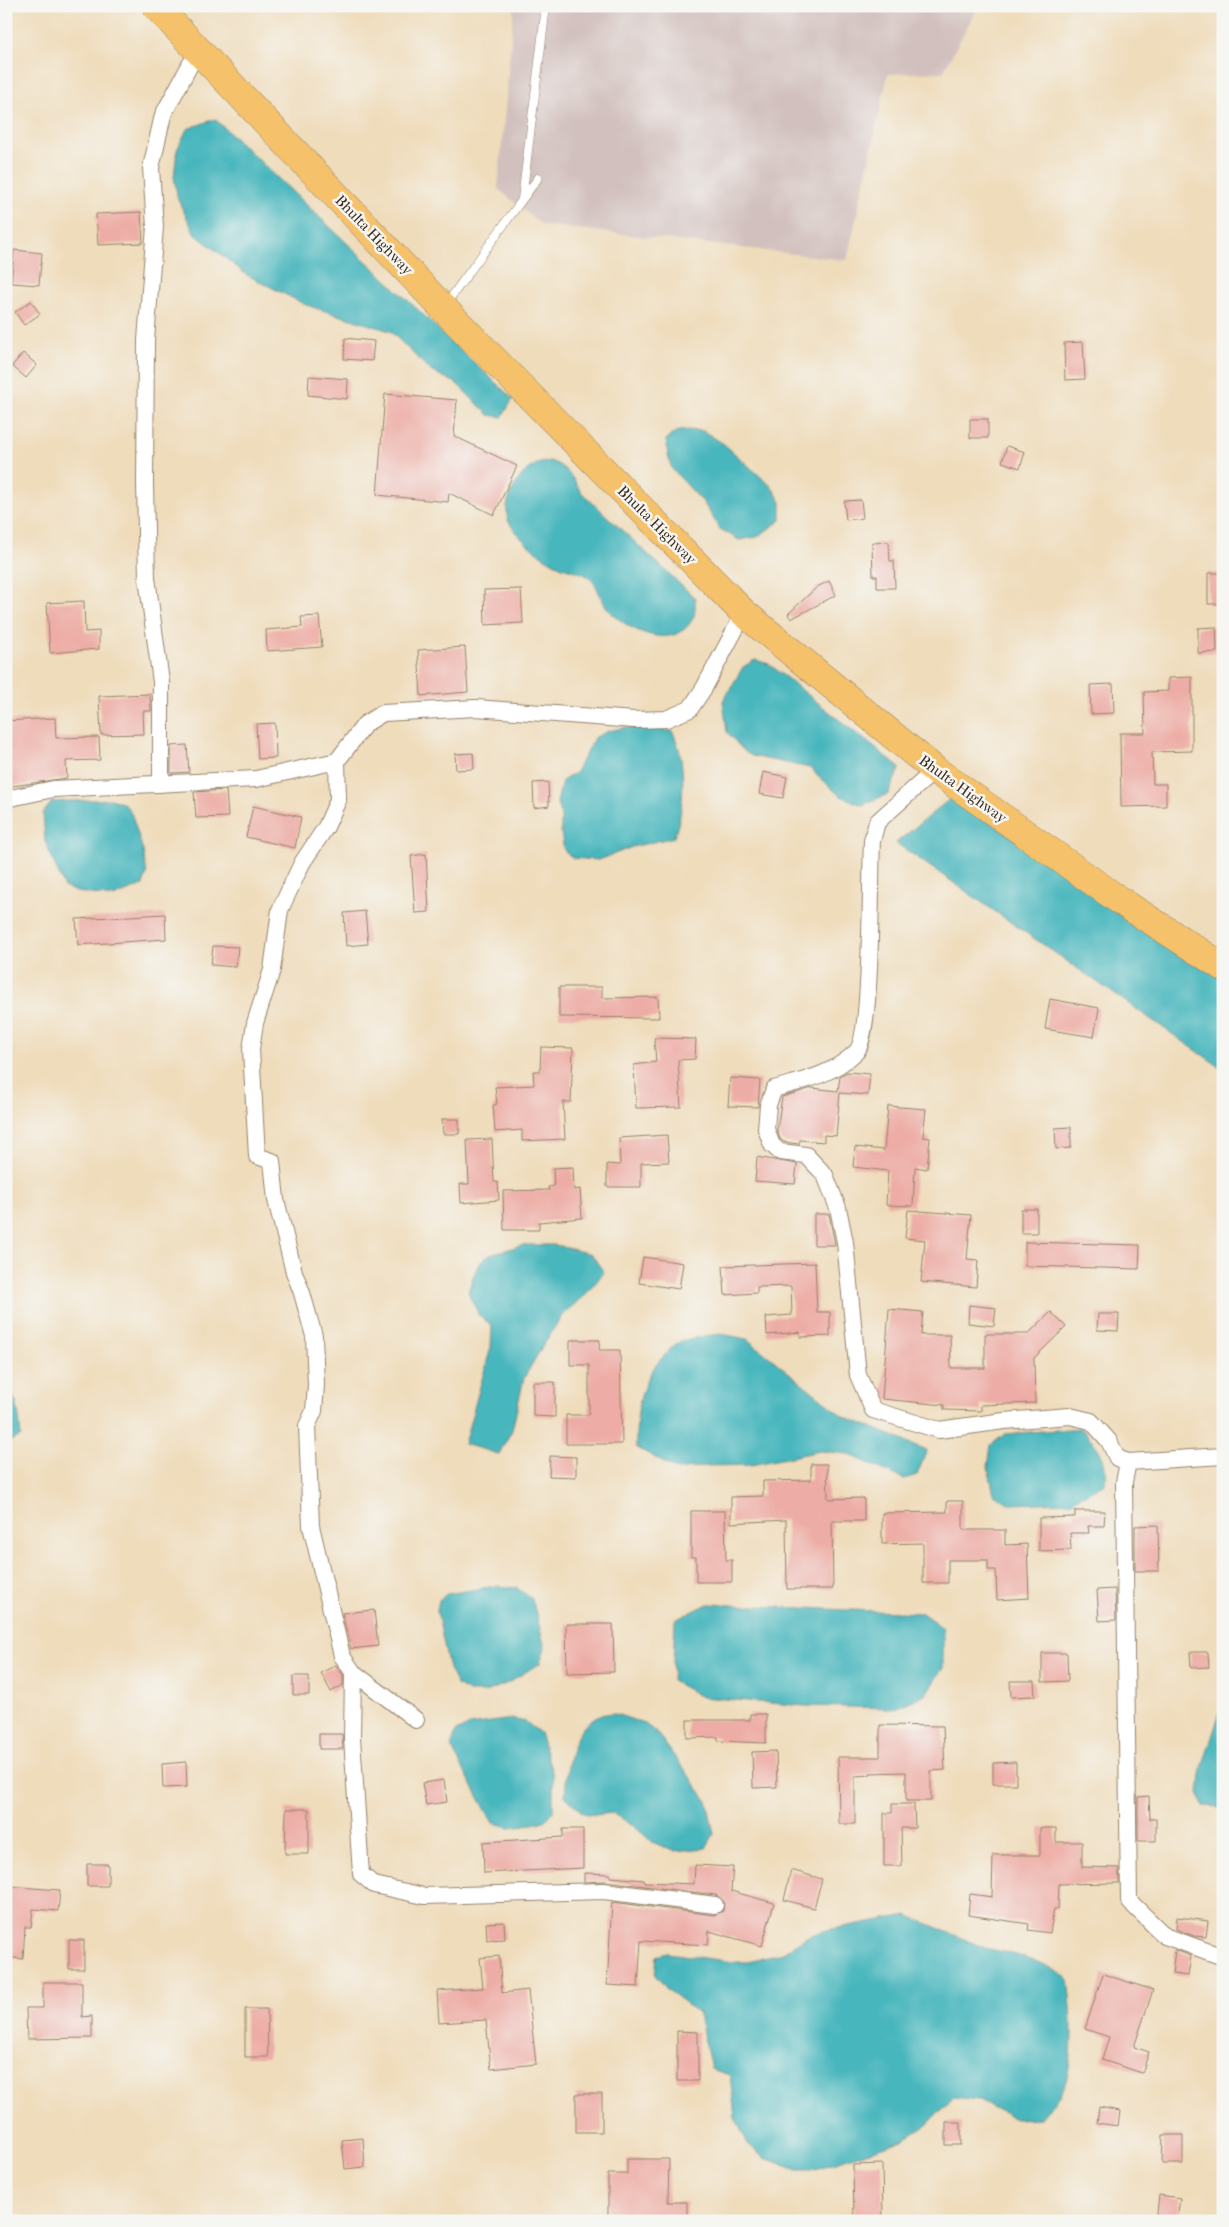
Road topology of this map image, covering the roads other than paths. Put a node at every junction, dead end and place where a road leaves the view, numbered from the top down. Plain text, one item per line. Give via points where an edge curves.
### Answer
1 (156, 6) edge
2 (546, 6) edge
3 (198, 50) junction
4 (538, 178) dead end
5 (522, 199) junction
6 (443, 308) junction
7 (744, 613) junction
8 (337, 761) junction
9 (935, 770) junction
10 (161, 784) junction
11 (6, 799) edge
12 (1223, 967) edge
13 (1223, 1456) edge
14 (1128, 1462) junction
15 (353, 1672) junction
16 (416, 1720) dead end
17 (715, 1905) dead end
18 (1223, 1957) edge

1 - 3 highway, Bhulta Highway
2 - 5 lane
3 - 6 highway, Bhulta Highway
3 - 10 street via 163,114 150,168 155,227 146,340 145,493 147,578 161,682
4 - 5 lane
5 - 6 lane
6 - 7 highway, Bhulta Highway
7 - 8 street via 690,709 666,719 634,720 476,708 383,713 365,724
7 - 9 highway, Bhulta Highway
8 - 10 street via 256,779
8 - 15 street via 338,800 326,827 302,862 280,910 272,970 255,1024 251,1049 257,1156 272,1161 276,1200 314,1336 314,1411 307,1426 311,1526 336,1636 342,1656
9 - 12 highway, Bhulta Highway via 1119,900
9 - 14 street via 877,822 872,841 868,1005 862,1043 832,1072 774,1090 768,1105 766,1128 772,1145 780,1152 806,1155 825,1175 838,1208 845,1242 858,1375 873,1410 939,1430 1070,1416 1091,1421 1109,1441 1117,1458
10 - 11 street via 53,789
13 - 14 street
14 - 18 street via 1124,1482 1129,1901 1165,1936
15 - 16 street
15 - 17 street via 352,1738 361,1874 374,1885 424,1896 604,1891

